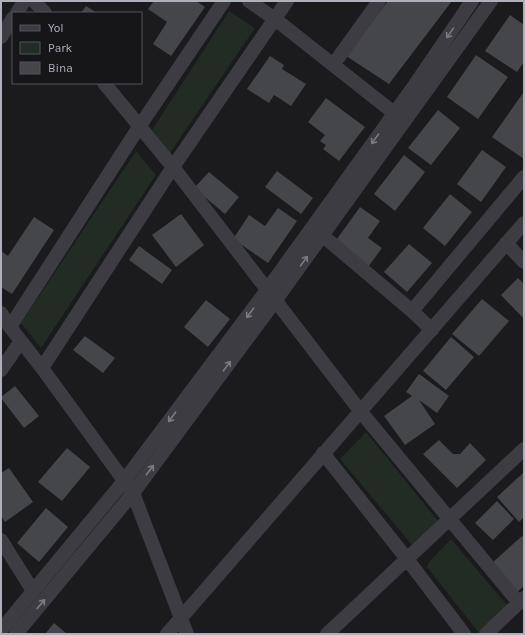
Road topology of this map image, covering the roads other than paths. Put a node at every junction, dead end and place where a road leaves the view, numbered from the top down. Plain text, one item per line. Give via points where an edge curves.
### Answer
1 (24, 1) edge
2 (34, 1) edge
3 (224, 1) edge
4 (249, 1) edge
5 (287, 1) edge
6 (379, 1) edge
7 (472, 1) edge
8 (492, 1) edge
9 (18, 12) edge
10 (44, 12) edge
11 (275, 19) junction
12 (12, 20) edge
13 (1, 37) edge
14 (333, 65) junction
15 (105, 84) edge
16 (394, 113) junction
17 (139, 127) junction
18 (173, 167) junction
19 (524, 177) edge
20 (524, 223) edge
21 (322, 235) junction
22 (506, 244) junction
23 (524, 262) edge
24 (271, 296) junction
25 (412, 312) junction
26 (1, 313) edge
27 (10, 326) junction
28 (432, 330) junction
29 (21, 341) junction
30 (42, 368) junction
31 (1, 370) edge
32 (361, 412) junction
33 (524, 449) edge
34 (323, 453) junction
35 (124, 481) junction
36 (133, 493) junction
37 (449, 519) junction
38 (1, 540) edge
39 (407, 559) junction
40 (33, 590) junction
41 (522, 600) edge
42 (181, 619) junction
43 (1, 630) edge
44 (16, 634) edge
45 (167, 634) edge
46 (187, 634) edge
47 (327, 634) edge
48 (464, 634) edge
49 (486, 634) edge

1 - 9 street
2 - 10 street
3 - 17 street
4 - 11 street
5 - 11 street
6 - 14 street
7 -> 16 street
8 - 21 street
11 - 14 street
11 - 18 street
12 - 13 street
14 - 16 street
15 - 17 street
16 -> 24 street
17 - 18 street
17 - 27 street
18 - 24 street
18 - 30 street
19 - 25 street
20 - 22 street
24 -> 21 street
21 - 25 street
22 - 23 street
22 - 28 street
24 - 32 street
24 -> 35 street
36 -> 24 street
25 - 28 street
26 - 27 street
27 - 29 street
28 - 32 street
29 - 30 street
29 - 31 street
30 - 35 street
32 - 34 street
32 - 37 street
33 - 37 street
34 - 39 street
34 - 42 street
35 - 36 street
35 - 40 street
36 - 42 street
44 -> 36 street
37 - 39 street
37 - 41 street
38 - 40 street
39 - 47 street
39 - 48 street
40 - 43 street
41 - 49 street
42 - 45 street
42 - 46 street

